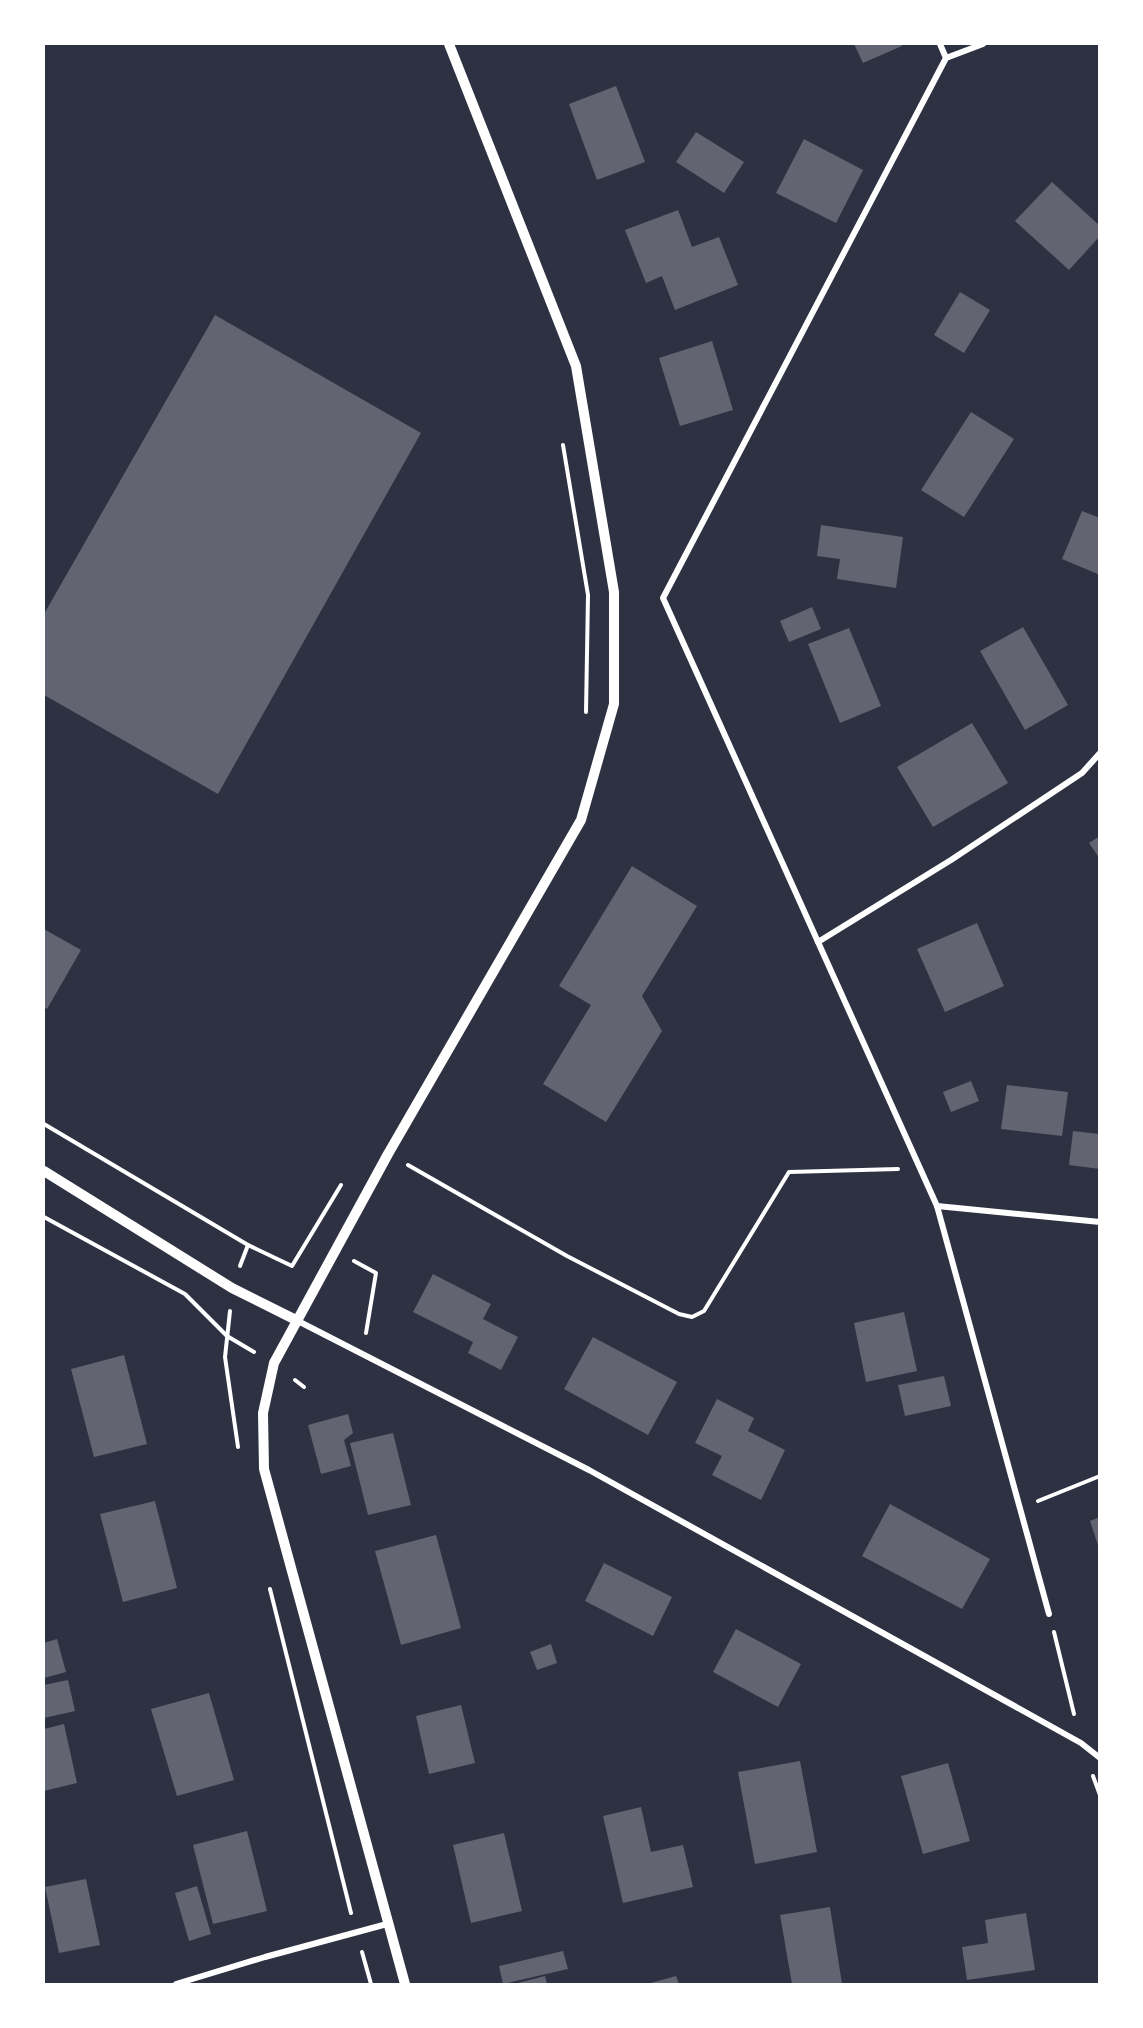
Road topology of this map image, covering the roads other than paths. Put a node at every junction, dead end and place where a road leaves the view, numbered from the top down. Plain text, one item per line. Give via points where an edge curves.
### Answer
1 (449, 44) edge
2 (940, 44) edge
3 (983, 44) edge
4 (946, 58) junction
5 (1100, 753) edge
6 (818, 942) junction
7 (44, 1171) edge
8 (937, 1206) junction
9 (1100, 1222) edge
10 (296, 1320) junction
11 (1049, 1614) road end
12 (1100, 1758) edge
13 (387, 1924) junction
14 (176, 1984) edge
15 (405, 1984) edge

1 - 10 street via 576,366 614,592 614,705 581,820
2 - 4 street
3 - 4 street
4 - 6 street via 663,598
5 - 6 street via 1082,773
6 - 8 street
7 - 10 street via 232,1288
8 - 9 street
8 - 11 street
10 - 12 street via 590,1470 1081,1743
10 - 13 street via 274,1363 263,1413 264,1469
13 - 14 street
13 - 15 street

